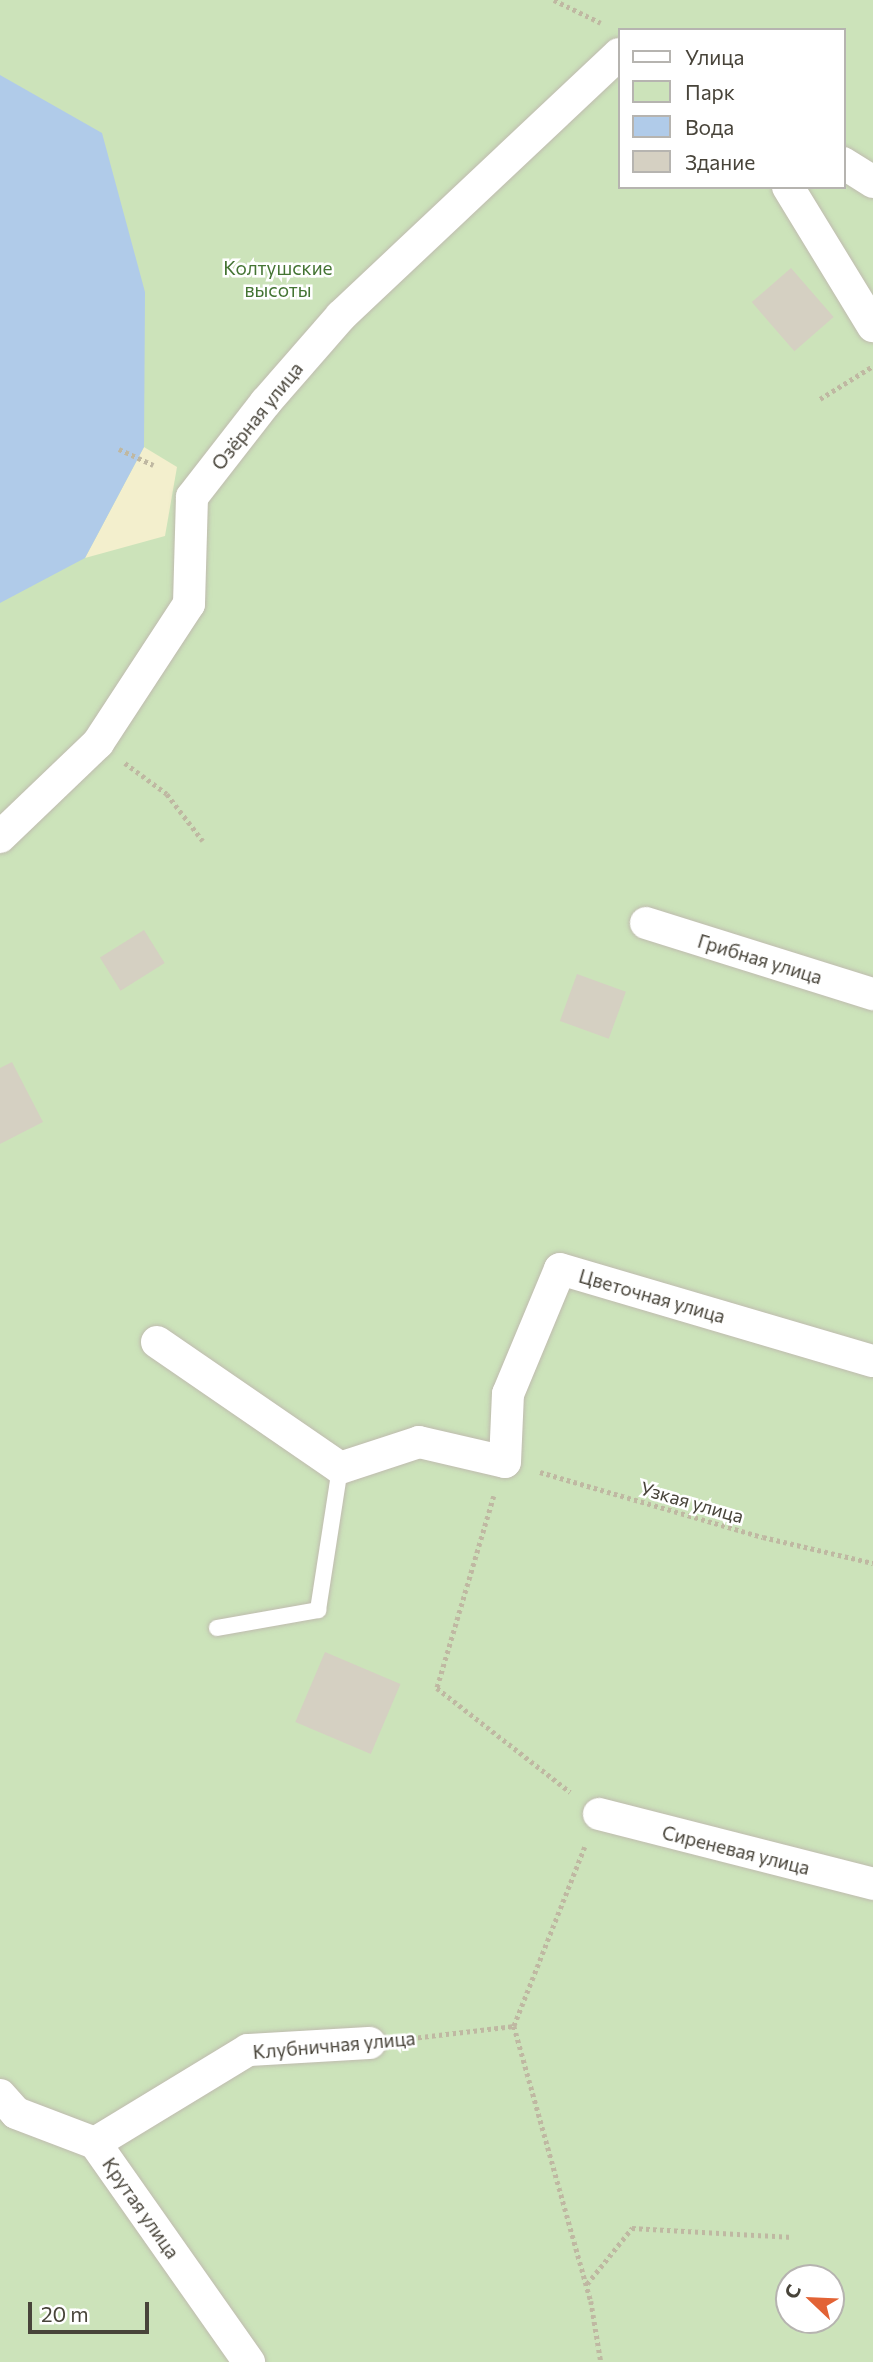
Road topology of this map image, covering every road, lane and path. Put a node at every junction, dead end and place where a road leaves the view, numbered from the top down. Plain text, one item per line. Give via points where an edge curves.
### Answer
1 (554, 0) edge
2 (615, 41) edge
3 (845, 164) edge
4 (873, 182) edge
5 (789, 189) edge
6 (873, 326) edge
7 (873, 366) edge
8 (820, 399) dead end
9 (120, 449) dead end
10 (154, 465) dead end
11 (98, 743) junction
12 (0, 837) edge
13 (203, 841) dead end
14 (646, 923) dead end
15 (873, 994) edge
16 (157, 1342) dead end
17 (873, 1361) edge
18 (505, 1462) junction
19 (340, 1468) junction
20 (873, 1563) edge
21 (217, 1628) dead end
22 (598, 1814) junction
23 (873, 1884) edge
24 (514, 2026) junction
25 (370, 2043) joint
26 (0, 2095) edge
27 (95, 2143) junction
28 (793, 2237) dead end
29 (586, 2284) junction
30 (249, 2362) edge
31 (600, 2362) edge

1 - 2 path
2 - 11 street, Озёрная улица via 341,316 266,402 192,498 189,604
3 - 4 street
5 - 6 street
7 - 8 path
9 - 10 path
11 - 12 street, Озёрная улица
11 - 13 path via 167,794
14 - 15 street, Грибная улица
16 - 19 street
17 - 18 street, Цветочная улица via 560,1269 508,1394
18 - 19 street via 419,1442
18 - 20 path, Узкая улица via 763,1537
18 - 22 path via 437,1688
19 - 21 lane via 318,1610
22 - 23 street, Сиреневая улица
22 - 24 path
24 - 25 path, Клубничная улица
24 - 29 path
25 - 27 street, Клубничная улица via 248,2050
26 - 27 street, Крутая улица via 16,2113
27 - 30 street, Крутая улица
28 - 29 path via 632,2228
29 - 31 path

